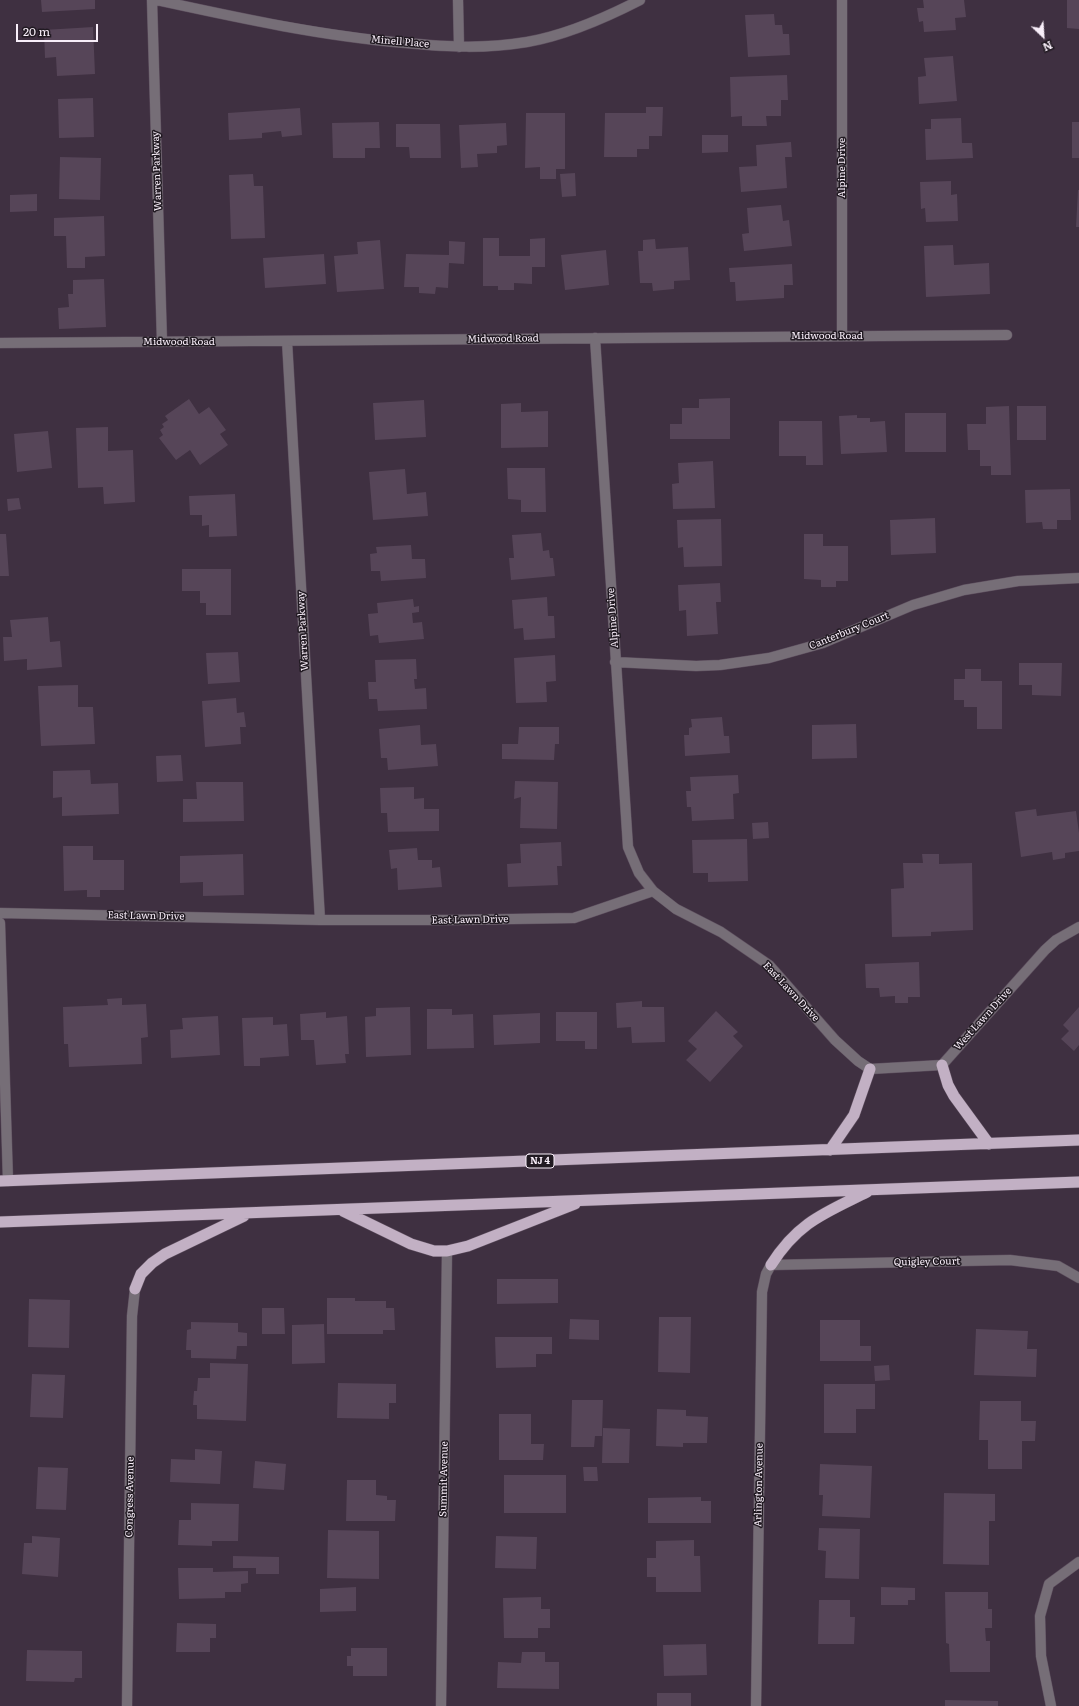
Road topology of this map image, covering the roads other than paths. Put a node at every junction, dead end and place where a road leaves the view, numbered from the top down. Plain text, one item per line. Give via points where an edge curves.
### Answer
1 (152, 0) edge
2 (156, 0) edge
3 (458, 0) edge
4 (640, 0) edge
5 (842, 0) edge
6 (460, 47) junction
7 (1007, 335) dead end
8 (842, 336) junction
9 (595, 338) junction
10 (286, 341) junction
11 (162, 342) junction
12 (0, 343) edge
13 (1079, 578) edge
14 (615, 662) junction
15 (653, 891) junction
16 (0, 913) edge
17 (320, 920) junction
18 (0, 923) edge
19 (1079, 927) edge
20 (942, 1065) junction
21 (870, 1069) junction
22 (1079, 1140) edge
23 (989, 1144) junction
24 (830, 1150) junction
25 (4, 1181) edge
26 (1079, 1182) edge
27 (870, 1190) junction
28 (584, 1200) junction
29 (341, 1210) junction
30 (248, 1214) junction
31 (0, 1222) edge
32 (447, 1251) junction
33 (771, 1265) junction
34 (1079, 1278) edge
35 (135, 1288) joint
36 (1079, 1562) edge
37 (127, 1706) edge
38 (441, 1706) edge
39 (756, 1706) edge
40 (1051, 1706) edge

1 - 11 street, Warren Parkway
2 - 6 street, Minell Place via 288,28 378,41
3 - 6 street
4 - 6 street, Minell Place via 580,28 528,42
5 - 8 street, Alpine Drive
7 - 8 street, Midwood Road
8 - 9 street, Midwood Road
9 - 10 street, Midwood Road
9 - 14 street, Alpine Drive
10 - 11 street, Midwood Road
10 - 17 street, Warren Parkway
11 - 12 street, Midwood Road
13 - 14 street, Canterbury Court via 1018,581 964,590 913,605 823,644 768,658 696,666
14 - 15 street, Alpine Drive via 628,847 639,873
15 - 17 street, East Lawn Drive via 574,918
15 - 21 street, East Lawn Drive via 676,909 721,932 769,965 835,1040
16 - 17 street, East Lawn Drive
18 - 25 street
19 - 20 street, West Lawn Drive via 1056,940 1045,950
20 - 21 street
20 - 23 highway via 954,1096
21 - 24 highway via 854,1115
22 - 23 highway, NJ 4
23 - 24 highway, NJ 4
24 - 25 highway, NJ 4
26 - 27 highway
27 - 28 highway
27 - 33 highway via 806,1224 786,1243
28 - 29 highway
28 - 32 highway via 468,1246
29 - 30 highway
29 - 32 highway via 411,1244 434,1251
30 - 31 highway
30 - 35 highway via 165,1254 145,1269
32 - 38 street, Summit Avenue
33 - 34 street, Quigley Court via 1010,1260 1058,1266
33 - 39 street, Arlington Avenue via 762,1292
35 - 37 street, Congress Avenue via 132,1316
36 - 40 street via 1049,1584 1040,1616 1041,1656

